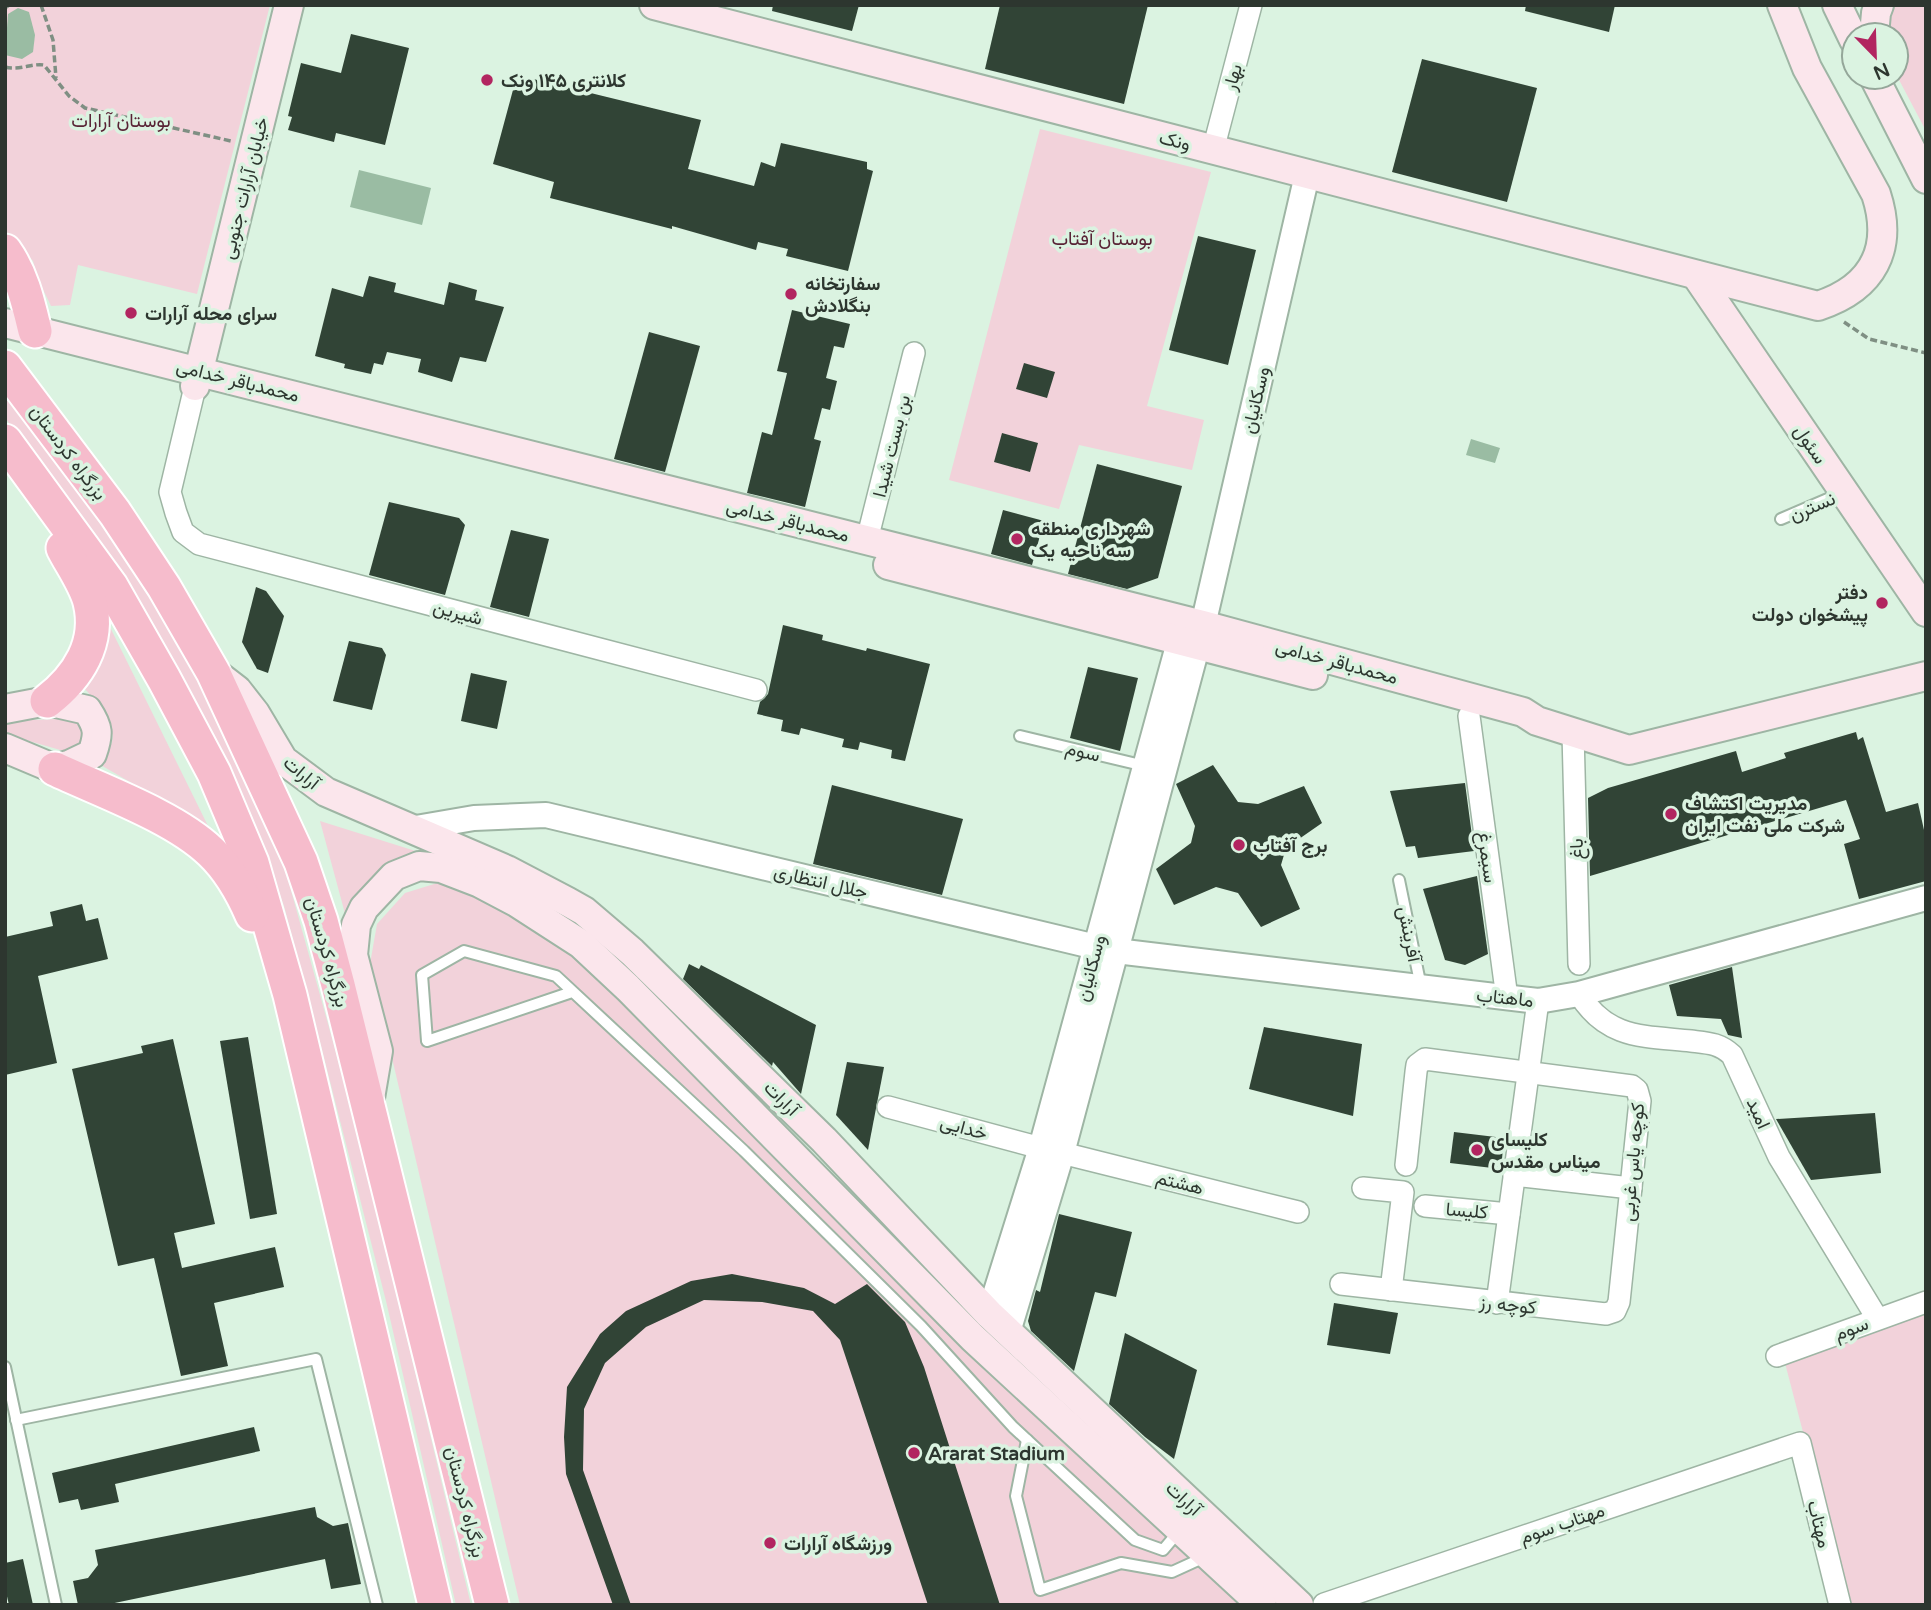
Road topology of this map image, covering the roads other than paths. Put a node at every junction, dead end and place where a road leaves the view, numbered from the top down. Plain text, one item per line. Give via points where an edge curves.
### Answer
1 (289, 5) edge
2 (654, 5) edge
3 (1251, 5) edge
4 (1782, 5) edge
5 (1837, 5) edge
6 (1845, 21) edge
7 (1880, 91) edge
8 (1213, 150) junction
9 (1307, 175) junction
10 (1926, 179) edge
11 (5, 251) edge
12 (1696, 275) junction
13 (15, 331) edge
14 (914, 353) dead end
15 (5, 367) edge
16 (197, 379) junction
17 (10, 446) edge
18 (1844, 492) junction
19 (1781, 519) dead end
20 (867, 540) junction
21 (957, 573) junction
22 (1926, 612) edge
23 (1191, 632) junction
24 (1278, 655) junction
25 (1926, 659) edge
26 (213, 672) junction
27 (1926, 676) edge
28 (756, 690) dead end
29 (47, 701) junction
30 (5, 709) edge
31 (1469, 716) junction
32 (1537, 721) junction
33 (1573, 733) junction
34 (1020, 736) dead end
35 (1607, 742) junction
36 (5, 748) edge
37 (1145, 766) junction
38 (55, 769) junction
39 (411, 829) junction
40 (1399, 880) dead end
41 (1926, 898) edge
42 (1106, 949) junction
43 (1579, 964) dead end
44 (1421, 987) junction
45 (572, 992) junction
46 (290, 995) junction
47 (1579, 995) junction
48 (1507, 998) junction
49 (1538, 1001) junction
50 (1528, 1073) junction
51 (369, 1105) junction
52 (888, 1107) dead end
53 (1052, 1150) junction
54 (1406, 1165) dead end
55 (1514, 1175) junction
56 (1363, 1188) dead end
57 (1631, 1188) junction
58 (1424, 1206) dead end
59 (1298, 1212) dead end
60 (1509, 1214) junction
61 (1341, 1284) dead end
62 (1391, 1290) junction
63 (1619, 1302) joint
64 (1926, 1302) edge
65 (1497, 1304) junction
66 (1877, 1318) junction
67 (999, 1323) junction
68 (983, 1347) junction
69 (1777, 1356) dead end
70 (5, 1367) edge
71 (16, 1420) junction
72 (1027, 1440) junction
73 (1800, 1443) joint
74 (1201, 1541) junction
75 (1312, 1604) edge
76 (56, 1605) edge
77 (377, 1605) edge
78 (435, 1605) edge
79 (492, 1605) edge
80 (1262, 1605) edge
81 (1840, 1605) edge

1 - 16 main road, خیابان آرارات جنوبی
2 - 8 main road, ونک
3 - 8 street, بهار
4 - 12 main road, ونک via 1807,68 1876,194 1884,234 1879,255 1856,289 1818,306
5 - 6 main road
7 - 10 main road
8 - 9 main road, ونک
9 - 12 main road, ونک
9 - 23 street, وسکانیان
11 - 13 highway via 26,294
12 - 18 main road, سئول
13 - 16 main road, محمدباقر خدامی
14 - 20 street, بن بست شیدا
15 - 26 highway, بزرگراه کردستان via 115,513
16 - 20 main road, محمدباقر خدامی
16 - 21 main road, محمدباقر خدامی
16 - 28 street, شیرین via 170,492 183,532 199,544
17 - 29 highway via 89,600 92,618 89,649 81,665
17 - 46 highway via 111,586 214,773 252,863
18 - 19 lane, نسترن
18 - 22 main road, سئول
20 - 21 main road, محمدباقر خدامی
21 - 23 main road, محمدباقر خدامی
23 - 24 main road, محمدباقر خدامی
23 - 37 street, وسکانیان
23 - 42 street
24 - 31 main road, محمدباقر خدامی
24 - 32 main road, محمدباقر خدامی via 1523,712
25 - 35 main road, محمدباقر خدامی
26 - 39 main road, آرارات via 237,690 283,760 300,774 326,792
26 - 51 highway, بزرگراه کردستان via 301,862 321,920
27 - 35 main road, محمدباقر خدامی via 1629,750
29 - 30 main road
29 - 38 main road via 87,710 98,737 92,754
31 - 32 main road, محمدباقر خدامی via 1517,725
31 - 48 street, سیمرغ
32 - 33 main road, محمدباقر خدامی
33 - 35 main road, محمدباقر خدامی
33 - 43 street, باغ
34 - 37 lane, سوم
36 - 38 main road
37 - 42 street, وسکانیان
38 - 46 highway via 181,828 210,850 238,886
39 - 42 street, جلال انتظاری via 474,818 546,815
39 - 67 main road, آرارات via 507,870 596,922 824,1140
40 - 44 lane, آفرینش
41 - 47 street, ماهتاب
42 - 44 street, ماهتاب
42 - 53 street
44 - 48 street, ماهتاب
45 - 45 lane via 556,976 464,951 422,975 427,1041
45 - 72 lane via 744,1151 921,1326
46 - 78 highway
47 - 49 street, ماهتاب
47 - 66 street, امید via 1601,1021 1624,1032 1717,1044 1732,1055 1779,1157
48 - 49 street, ماهتاب
49 - 50 street
50 - 54 street via 1421,1061
50 - 55 street
50 - 57 street, کوچه یاس غربی via 1637,1090 1640,1101
51 - 68 main road, آرارات via 378,1051 354,955 356,925 364,908 394,876 419,866 441,868 516,902 581,944
51 - 79 highway, بزرگراه کردستان
52 - 53 street, خدایی
53 - 59 street, هشتم
53 - 67 street
55 - 57 street
55 - 60 street
56 - 62 street via 1403,1192
57 - 63 street, کوچه یاس غربی
58 - 60 street, کلیسا
60 - 65 street
61 - 62 street, کوچه رز
62 - 65 street, کوچه رز
63 - 65 street, کوچه رز via 1615,1311 1606,1314
64 - 66 street, سوم
66 - 69 street, سوم
67 - 68 main road
67 - 74 main road, آرارات
68 - 74 main road, آرارات
70 - 71 lane
71 - 76 lane
71 - 77 lane via 316,1359
72 - 74 lane via 1135,1540 1163,1549
72 - 74 lane via 1016,1496 1040,1590 1121,1563 1172,1572
73 - 75 street, مهتاب سوم
73 - 81 street, مهتاب
74 - 75 main road, آرارات
74 - 80 main road, آرارات

